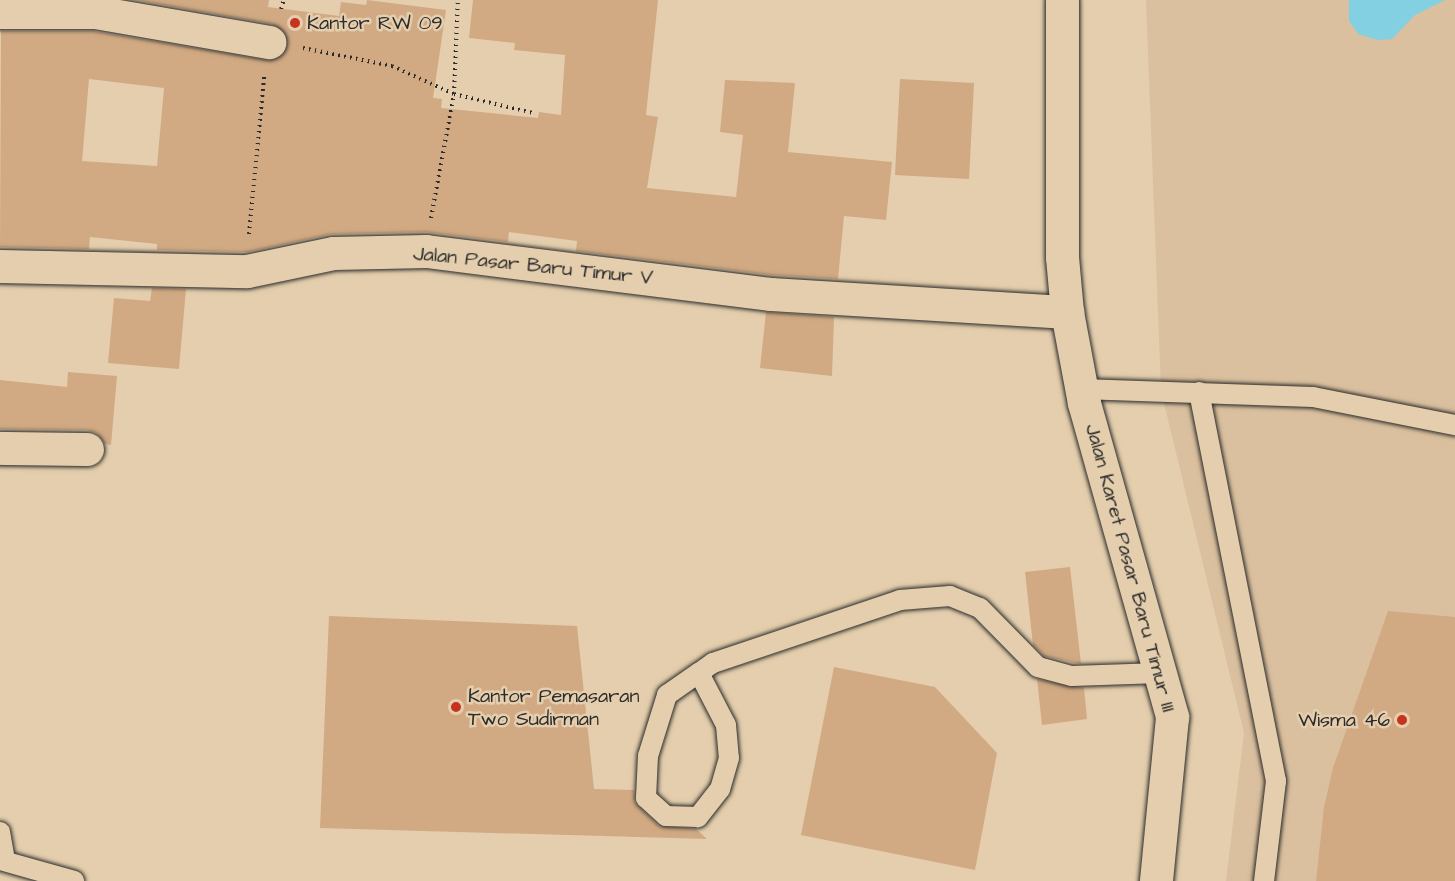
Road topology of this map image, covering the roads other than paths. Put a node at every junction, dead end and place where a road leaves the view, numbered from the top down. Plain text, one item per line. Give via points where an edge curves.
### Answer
1 (1062, 0) edge
2 (0, 12) edge
3 (269, 42) road end
4 (0, 266) edge
5 (1067, 312) junction
6 (1081, 388) junction
7 (1199, 392) junction
8 (1455, 425) edge
9 (0, 448) edge
10 (87, 449) dead end
11 (699, 672) junction
12 (1160, 673) junction
13 (0, 832) edge
14 (2, 860) edge
15 (74, 881) edge
16 (1156, 881) edge
17 (1264, 881) edge

1 - 5 street, Jalan Karet Pasar Baru Timur III via 1062,257
2 - 3 street via 95,12
4 - 5 street, Jalan Pasar Baru Timur V via 247,271 333,253 426,251 771,294
5 - 6 street, Jalan Karet Pasar Baru Timur III
6 - 7 lane
6 - 12 street, Jalan Karet Pasar Baru Timur III
7 - 8 lane via 1313,398
7 - 17 lane via 1276,781
9 - 10 street
11 - 11 lane via 667,694 648,756 646,798 666,816 698,817 720,789 729,758 726,725
11 - 12 lane via 712,663 900,600 950,596 980,608 1038,667 1072,676
12 - 16 street, Jalan Karet Pasar Baru Timur III via 1172,717
13 - 14 lane
14 - 15 lane

